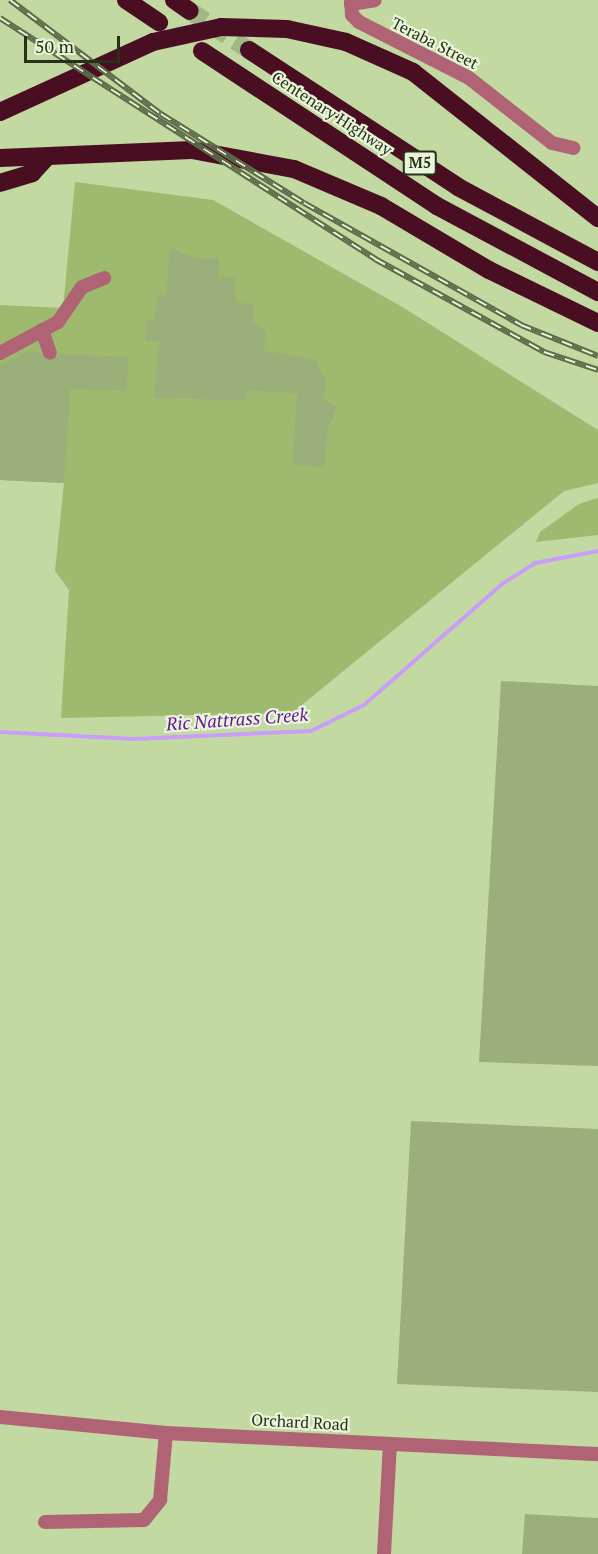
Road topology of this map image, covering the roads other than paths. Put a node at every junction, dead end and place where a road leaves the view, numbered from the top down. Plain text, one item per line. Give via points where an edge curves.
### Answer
1 (126, 0) edge
2 (174, 0) edge
3 (375, 0) edge
4 (351, 2) edge
5 (190, 11) tunnel mouth
6 (159, 22) dead end
7 (249, 50) tunnel mouth
8 (202, 51) dead end
9 (0, 112) edge
10 (573, 148) dead end
11 (0, 158) edge
12 (46, 158) junction
13 (0, 183) edge
14 (598, 218) edge
15 (598, 262) edge
16 (104, 279) dead end
17 (598, 292) edge
18 (598, 323) edge
19 (42, 330) junction
20 (0, 353) edge
21 (50, 353) dead end
22 (0, 1417) edge
23 (166, 1433) junction
24 (390, 1444) junction
25 (598, 1454) edge
26 (45, 1522) dead end
27 (384, 1554) edge

1 - 6 highway
2 - 5 highway
3 - 4 street
4 - 10 street, Teraba Street via 359,22 469,78 552,143
7 - 15 highway, Centenary Highway / M5 via 458,187
8 - 17 highway, Centenary Highway / M5 via 437,206
9 - 14 highway via 153,42 210,29 263,27 345,42 413,72
11 - 12 highway
12 - 13 highway via 32,173
12 - 18 highway via 141,151 243,157 348,190 530,292
16 - 19 street via 82,287 64,316
19 - 20 street
19 - 21 street
22 - 23 street, Orchard Road
23 - 24 street, Orchard Road
23 - 26 street via 160,1500 144,1520
24 - 25 street, Orchard Road
24 - 27 street

